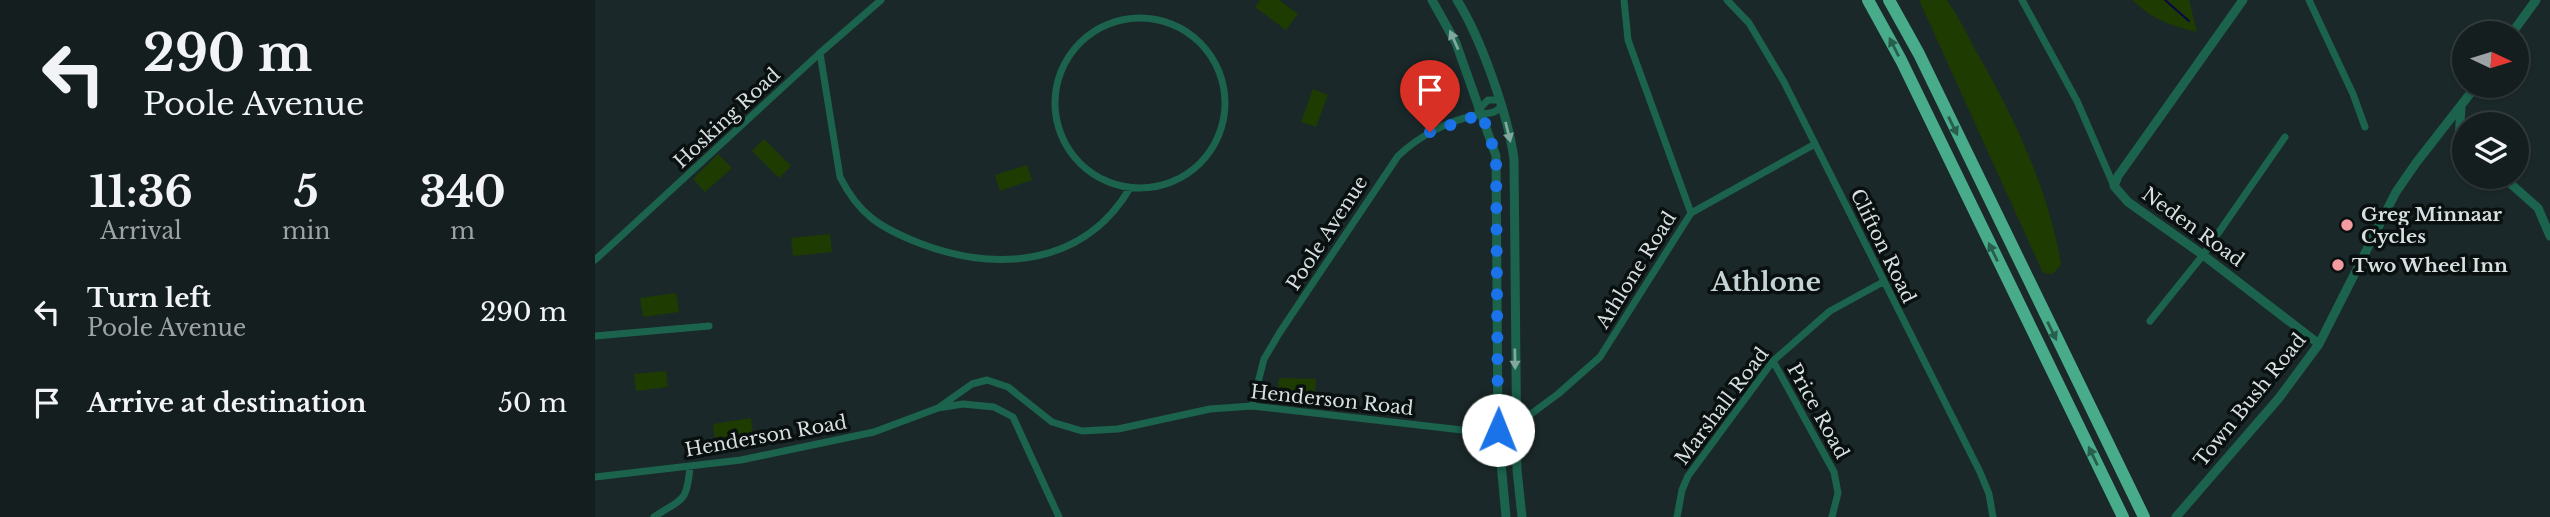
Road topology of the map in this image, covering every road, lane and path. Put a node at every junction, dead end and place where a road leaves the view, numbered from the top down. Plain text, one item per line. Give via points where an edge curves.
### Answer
1 (881, 0) edge
2 (1432, 0) edge
3 (1457, 0) edge
4 (1624, 0) edge
5 (1727, 0) edge
6 (1868, 0) edge
7 (1889, 0) edge
8 (2022, 0) edge
9 (2243, 0) edge
10 (2309, 0) edge
11 (2536, 0) edge
12 (2521, 21) edge
13 (820, 53) junction
14 (2468, 98) edge
15 (1500, 103) junction
16 (2462, 107) junction
17 (1478, 112) junction
18 (2462, 112) edge
19 (2365, 127) dead end
20 (2444, 128) junction
21 (2452, 135) edge
22 (2285, 137) dead end
23 (1815, 144) junction
24 (2114, 186) junction
25 (1130, 188) junction
26 (2517, 189) edge
27 (1691, 212) junction
28 (2550, 236) edge
29 (2203, 255) junction
30 (595, 260) edge
31 (1514, 274) junction
32 (1498, 275) junction
33 (1883, 282) junction
34 (1497, 287) junction
35 (1514, 287) junction
36 (2150, 321) dead end
37 (709, 326) dead end
38 (595, 336) edge
39 (2319, 344) junction
40 (1773, 361) junction
41 (972, 384) junction
42 (972, 403) junction
43 (1252, 406) junction
44 (938, 408) junction
45 (1516, 425) junction
46 (1498, 430) junction
47 (690, 466) junction
48 (595, 477) edge
49 (654, 517) edge
50 (1059, 517) edge
51 (1506, 517) edge
52 (1523, 517) edge
53 (1677, 517) edge
54 (1832, 517) edge
55 (1993, 517) edge
56 (2123, 517) edge
57 (2143, 517) edge
58 (2176, 517) edge

1 - 13 street, Hosking Road
17 -> 2 street via 1456,43
3 - 15 street
4 - 27 street via 1628,40
5 - 23 street, Clifton Road via 1749,23
56 -> 6 highway
7 -> 57 highway
8 - 24 street, Neden Road via 2077,101
9 - 24 street
10 - 19 street
11 - 12 street
13 - 25 street via 840,177 872,220 899,234 965,258 1030,258 1075,242 1097,228
13 - 30 street, Hosking Road
14 - 16 street, Town Bush Road
15 - 17 street, Poole Avenue via 1488,100
15 - 17 street, Poole Avenue via 1495,113
15 -> 31 street via 1514,159
16 - 18 street
16 - 20 street, Town Bush Road
17 - 32 street via 1492,141 1497,169
17 - 43 street, Poole Avenue via 1411,144 1384,173 1264,359
20 - 21 street
20 - 39 street, Town Bush Road via 2396,192
22 - 29 street
23 - 27 street, Athlone Road
23 - 33 street, Clifton Road
24 - 29 street, Neden Road via 2128,202
25 - 25 street via 1095,176 1069,152 1053,101 1071,52 1109,24 1142,17 1175,25 1204,45 1222,83 1224,111 1219,137 1196,167 1165,184
26 - 28 street via 2538,208
27 - 45 street, Athlone Road via 1599,357
29 - 36 street
29 - 39 street, Neden Road
31 - 32 street
31 - 35 street
32 - 34 street
33 - 40 street, Marshall Road via 1830,310
33 - 55 street, Clifton Road via 1980,472
34 - 35 street
34 - 46 street
35 -> 45 street
37 - 38 street
39 - 58 street, Town Bush Road via 2279,398
40 - 53 street, Marshall Road via 1688,476
40 - 54 street, Price Road via 1833,472 1838,494
41 - 42 street
41 - 43 street, Henderson Road via 1001,383 1052,422 1082,431
41 - 44 street, Henderson Road
42 - 44 street, Henderson Road
42 - 50 street via 1013,417
43 - 46 street, Henderson Road
44 - 47 street, Henderson Road via 874,432
45 - 46 street, Athlone Road
45 - 52 street
46 - 51 street
47 - 48 street, Henderson Road
47 - 49 street via 683,498

